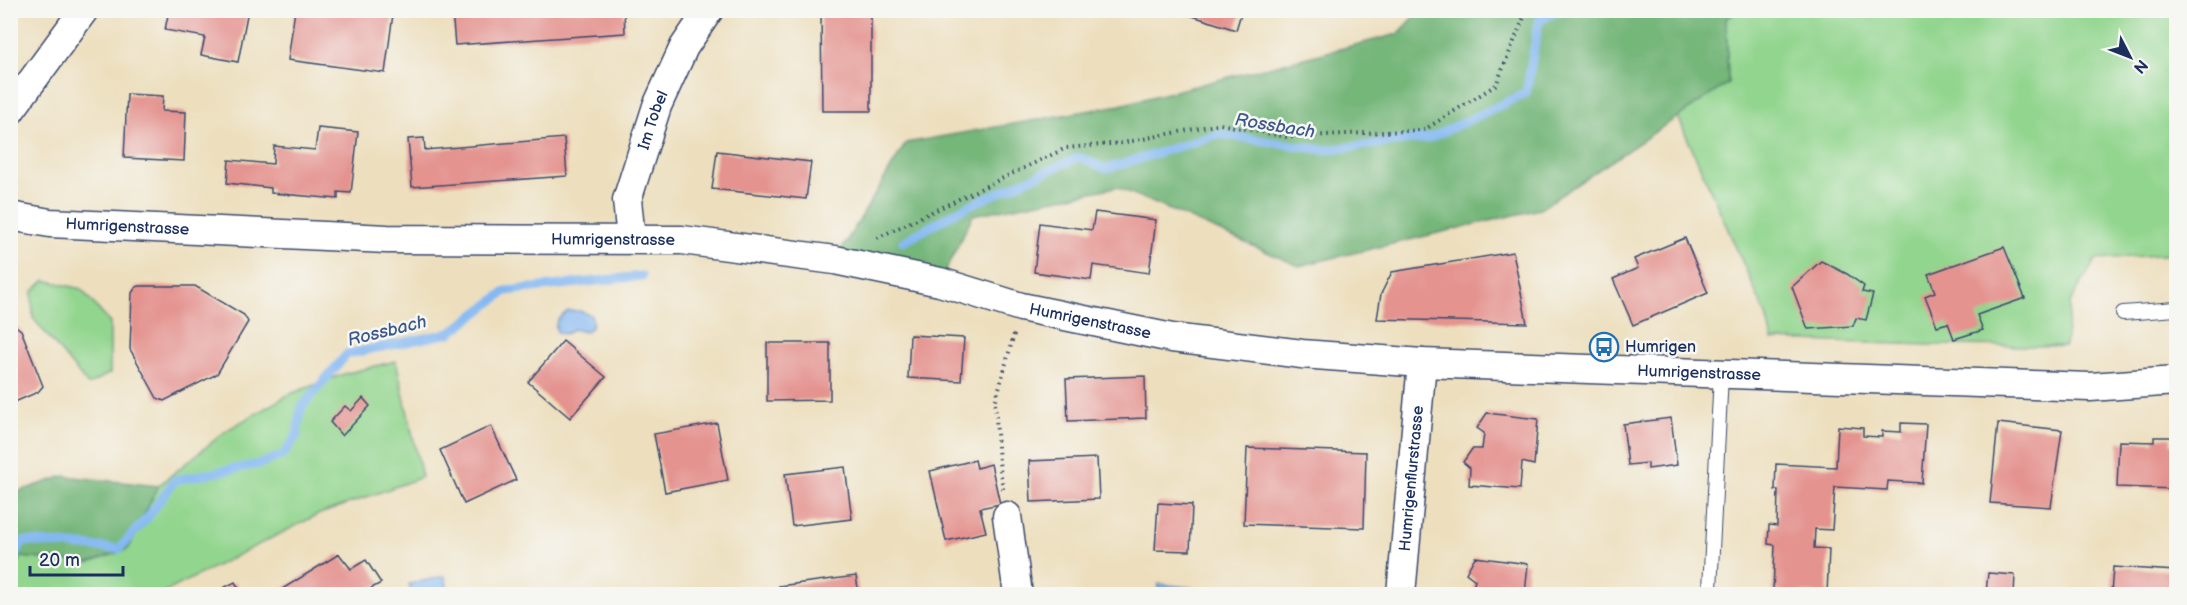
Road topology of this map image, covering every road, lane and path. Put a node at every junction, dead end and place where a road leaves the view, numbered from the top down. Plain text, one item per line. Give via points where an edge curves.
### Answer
1 (84, 10) edge
2 (710, 10) edge
3 (1529, 10) edge
4 (10, 111) edge
5 (10, 216) edge
6 (631, 239) junction
7 (866, 266) junction
8 (2176, 309) edge
9 (2123, 314) dead end
10 (1012, 340) dead end
11 (1422, 363) junction
12 (1722, 375) junction
13 (2176, 381) edge
14 (1007, 516) joint
15 (1018, 594) edge
16 (1401, 594) edge
17 (1713, 594) edge

1 - 4 street
2 - 6 street, Im Tobel via 684,47 657,106 627,200
3 - 7 path via 1496,85 1424,130 1287,137 1220,124 1122,143 1066,148 874,239
5 - 6 street, Humrigenstrasse via 50,223 387,239
6 - 7 street, Humrigenstrasse via 682,240
7 - 11 street, Humrigenstrasse via 940,282 1021,308 1172,338
8 - 9 lane
10 - 14 path via 995,404
11 - 12 street, Humrigenstrasse
11 - 16 street, Humrigenflurstrasse
12 - 13 street, Humrigenstrasse via 2090,387
12 - 17 lane via 1710,589
14 - 15 street

